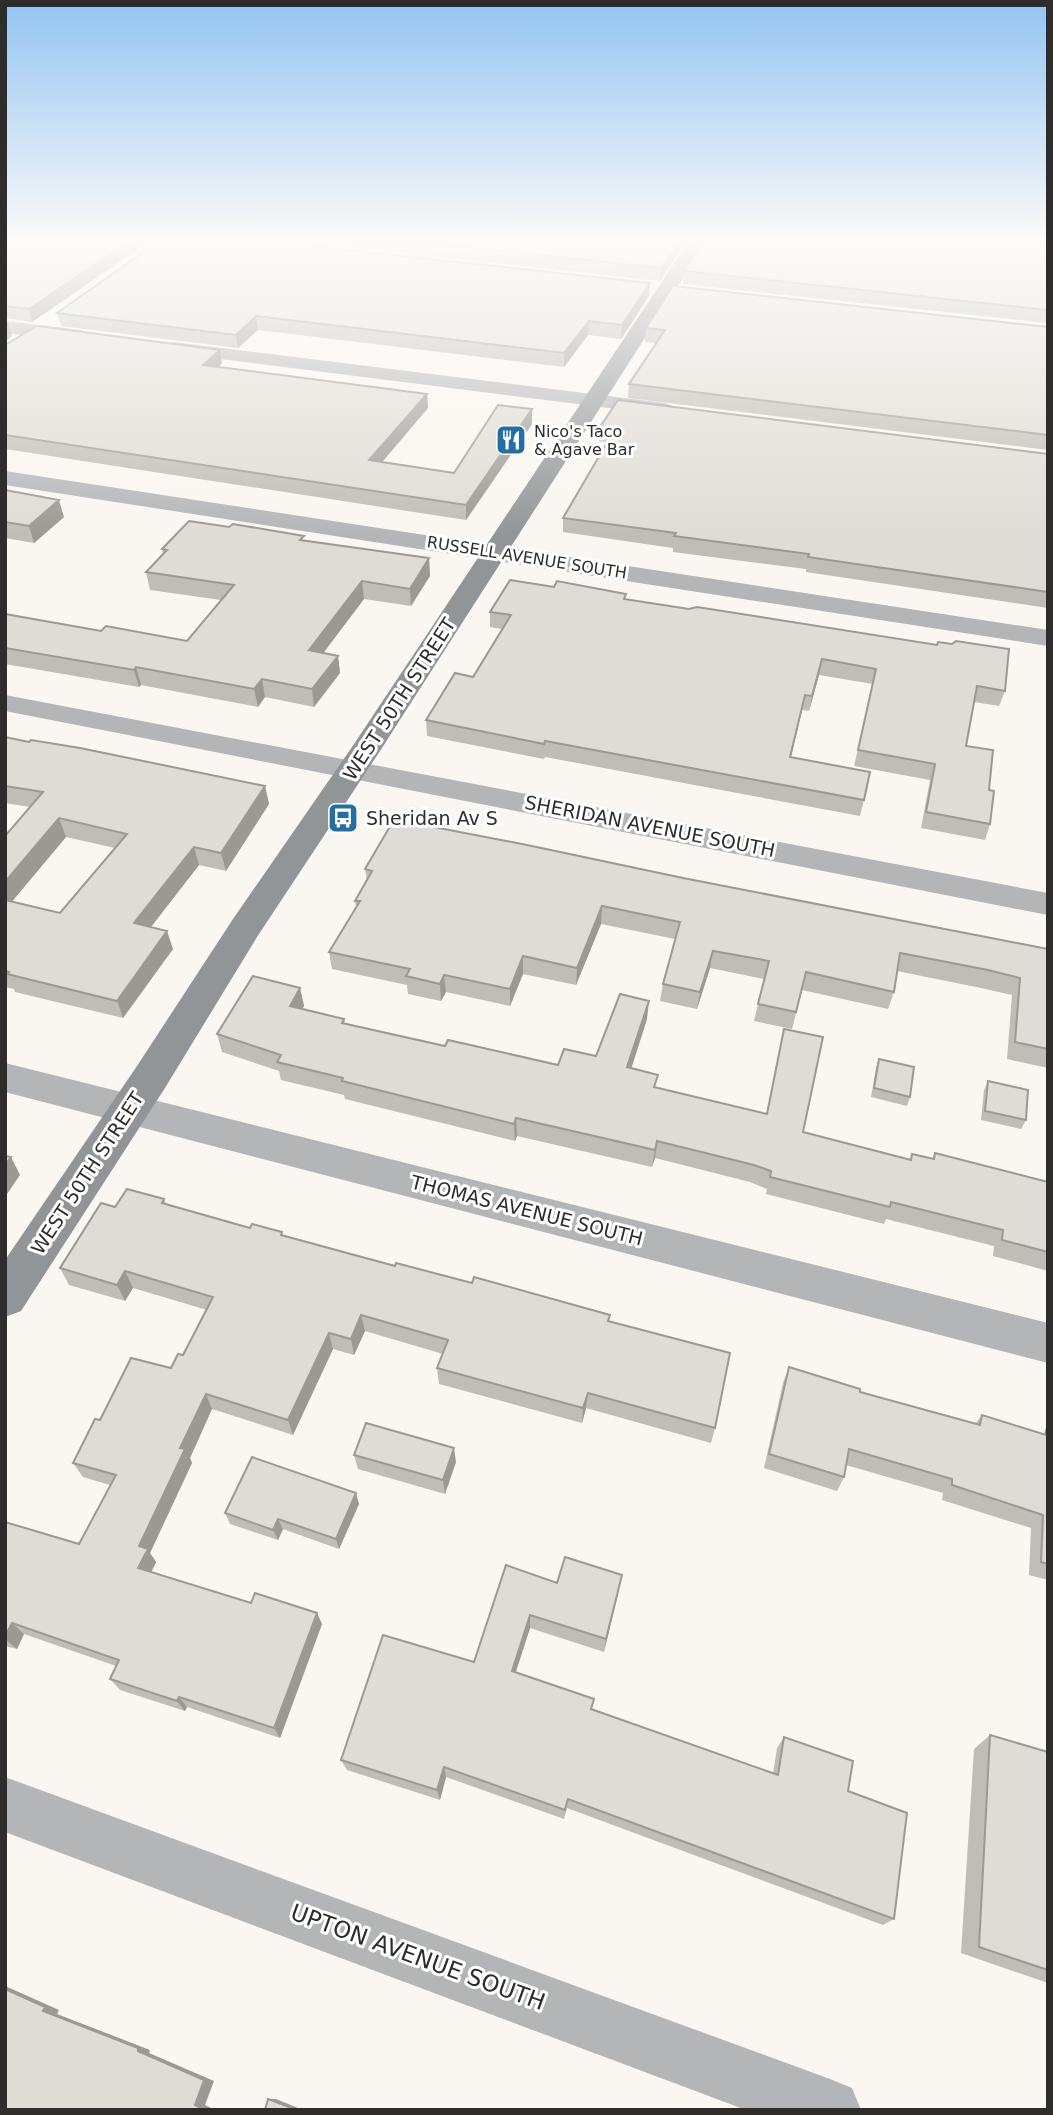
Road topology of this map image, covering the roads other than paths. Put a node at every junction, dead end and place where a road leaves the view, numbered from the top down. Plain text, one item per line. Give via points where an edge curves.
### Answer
1 (25, 340) edge
2 (629, 340) edge
3 (17, 345) edge
4 (149, 345) edge
5 (596, 400) junction
6 (688, 413) edge
7 (5, 478) edge
8 (495, 552) junction
9 (1048, 638) edge
10 (5, 703) edge
11 (354, 768) junction
12 (1048, 904) edge
13 (5, 1077) edge
14 (129, 1109) junction
15 (5, 1297) edge
16 (1048, 1343) edge
17 (5, 1804) edge
18 (830, 2110) edge

1 - 3 street
2 - 5 main road, WEST 50TH STREET
4 - 5 street
5 - 6 street
5 - 8 main road, WEST 50TH STREET
7 - 8 street, RUSSELL AVENUE SOUTH
8 - 9 street, RUSSELL AVENUE SOUTH
8 - 11 main road, WEST 50TH STREET
10 - 11 street, SHERIDAN AVENUE SOUTH
11 - 12 street, SHERIDAN AVENUE SOUTH
11 - 14 main road, WEST 50TH STREET
13 - 14 street, THOMAS AVENUE SOUTH
14 - 15 main road, WEST 50TH STREET
14 - 16 street, THOMAS AVENUE SOUTH
17 - 18 street, UPTON AVENUE SOUTH

